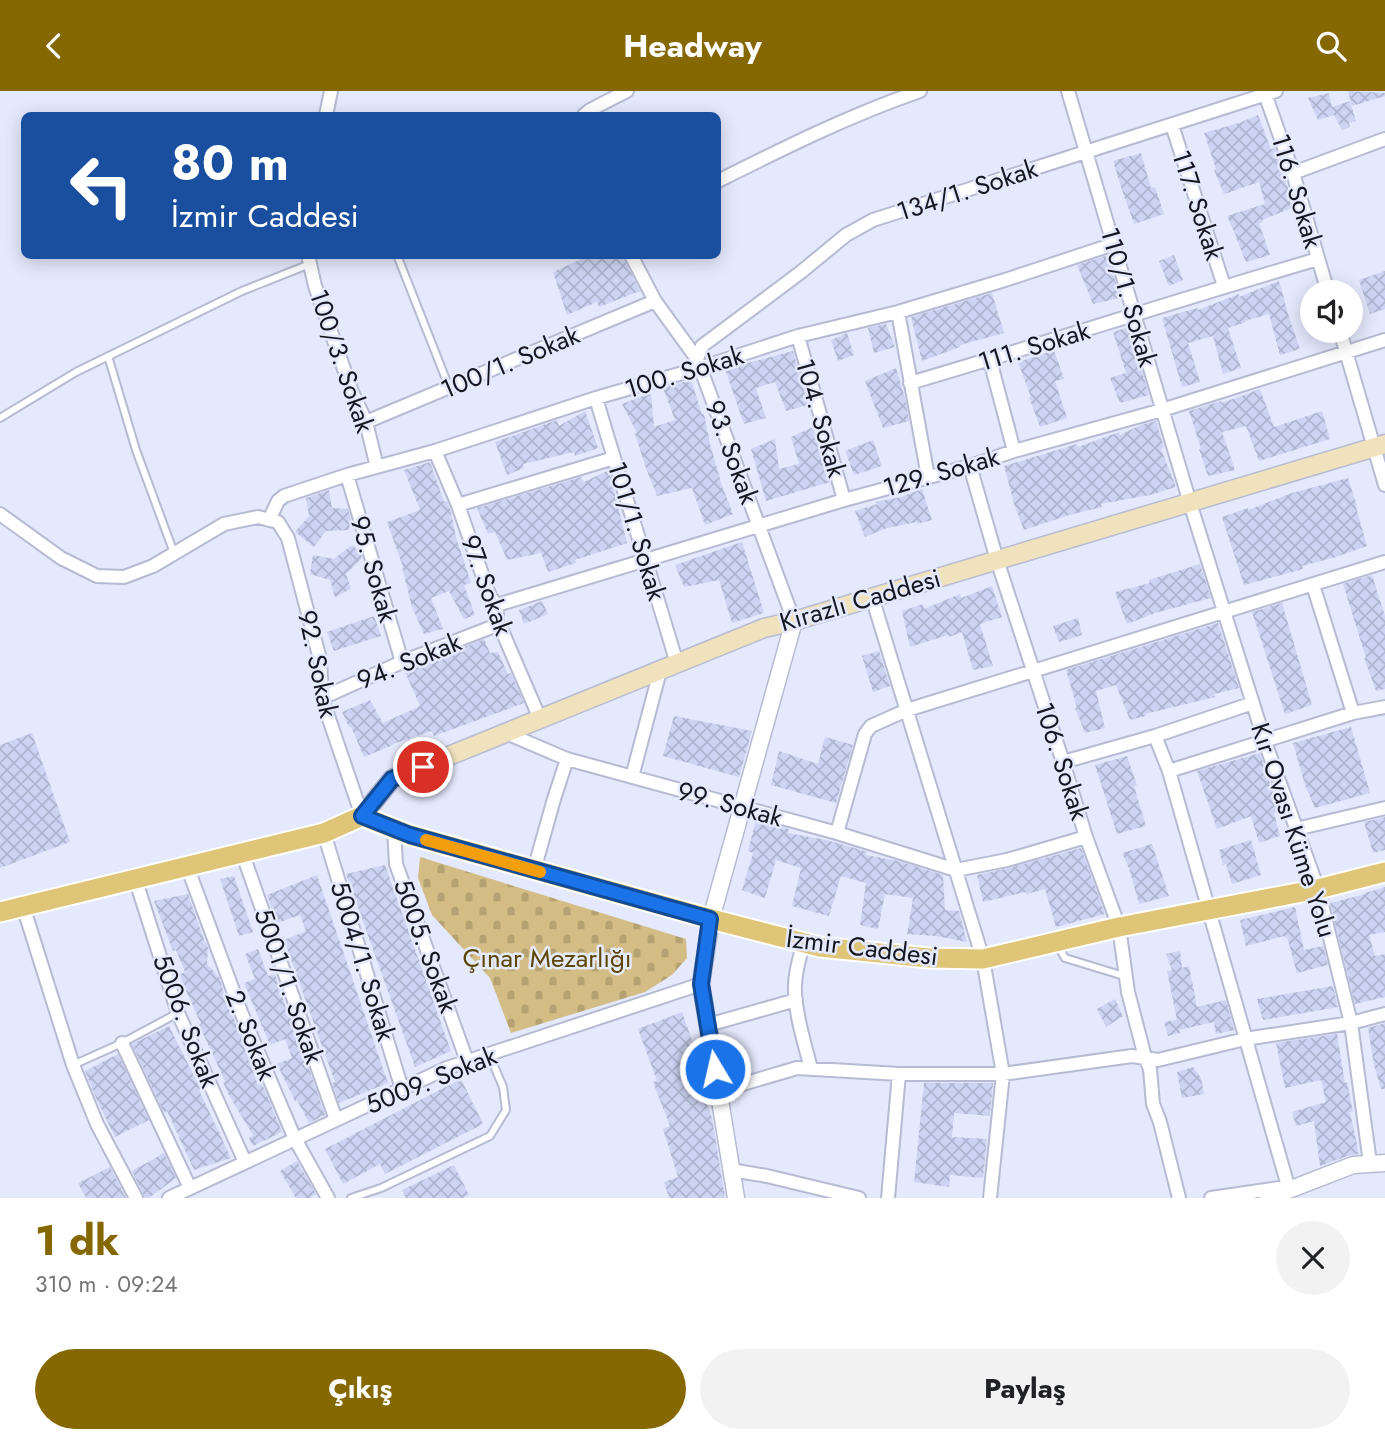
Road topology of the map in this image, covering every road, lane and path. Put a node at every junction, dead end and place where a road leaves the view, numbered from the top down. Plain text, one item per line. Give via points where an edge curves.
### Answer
1 (331, 91) edge
2 (627, 91) edge
3 (920, 91) edge
4 (1068, 91) edge
5 (1269, 92) edge
6 (327, 112) edge
7 (588, 112) edge
8 (1172, 125) junction
9 (1385, 139) edge
10 (1087, 152) junction
11 (1293, 173) junction
12 (721, 179) edge
13 (1114, 244) junction
14 (399, 259) edge
15 (633, 259) edge
16 (1318, 259) junction
17 (309, 260) edge
18 (1324, 280) edge
19 (1224, 286) junction
20 (655, 301) junction
21 (898, 312) junction
22 (1134, 315) junction
23 (797, 336) junction
24 (1385, 340) edge
25 (1343, 343) edge
26 (1346, 352) junction
27 (108, 356) junction
28 (989, 360) junction
29 (699, 363) junction
30 (910, 383) junction
31 (449, 387) junction
32 (596, 398) junction
33 (1162, 410) junction
34 (0, 418) edge
35 (366, 422) junction
36 (1379, 446) edge
37 (435, 451) junction
38 (1014, 451) junction
39 (614, 458) junction
40 (970, 466) junction
41 (377, 467) junction
42 (347, 475) junction
43 (928, 477) junction
44 (1385, 485) edge
45 (844, 501) junction
46 (1189, 503) junction
47 (457, 505) junction
48 (0, 514) edge
49 (269, 520) junction
50 (759, 526) junction
51 (174, 554) junction
52 (647, 560) junction
53 (997, 560) junction
54 (1385, 562) edge
55 (1312, 585) junction
56 (872, 597) junction
57 (497, 605) junction
58 (1224, 611) junction
59 (794, 621) junction
60 (497, 625) junction
61 (402, 662) junction
62 (677, 664) junction
63 (660, 671) junction
64 (1033, 672) junction
65 (322, 698) junction
66 (1253, 703) junction
67 (1385, 707) edge
68 (907, 710) junction
69 (1353, 713) junction
70 (540, 719) junction
71 (506, 733) junction
72 (1155, 736) junction
73 (1265, 742) junction
74 (567, 759) junction
75 (1063, 762) junction
76 (1169, 771) junction
77 (632, 777) junction
78 (742, 807) junction
79 (1385, 808) edge
80 (362, 816) junction
81 (394, 828) junction
82 (1296, 829) junction
83 (324, 833) junction
84 (837, 833) junction
85 (1086, 838) junction
86 (242, 852) junction
87 (187, 866) junction
88 (534, 870) junction
89 (956, 870) junction
90 (1385, 872) edge
91 (135, 878) junction
92 (1318, 889) junction
93 (23, 906) junction
94 (1209, 910) junction
95 (0, 912) edge
96 (710, 919) junction
97 (1119, 927) junction
98 (1055, 942) junction
99 (804, 943) junction
100 (983, 959) junction
101 (1126, 977) junction
102 (701, 984) junction
103 (796, 1000) junction
104 (178, 1013) junction
105 (1385, 1014) edge
106 (1351, 1023) junction
107 (708, 1025) junction
108 (1245, 1039) junction
109 (122, 1043) junction
110 (489, 1054) junction
111 (1145, 1057) junction
112 (467, 1061) junction
113 (73, 1065) junction
114 (811, 1069) junction
115 (899, 1074) junction
116 (1003, 1074) junction
117 (402, 1089) junction
118 (719, 1091) junction
119 (336, 1120) junction
120 (295, 1139) junction
121 (245, 1162) junction
122 (1378, 1163) edge
123 (731, 1170) junction
124 (1296, 1185) junction
125 (190, 1188) junction
126 (136, 1198) edge
127 (169, 1198) edge
128 (328, 1198) edge
129 (351, 1198) edge
130 (736, 1198) edge
131 (859, 1198) edge
132 (888, 1198) edge
133 (990, 1198) edge
134 (1179, 1198) edge
135 (1211, 1198) edge
136 (1268, 1198) edge

1 - 6 street
2 - 7 street
3 - 12 street via 784,147
4 - 10 street, 110/1. Sokak
5 - 8 street, 134/1. Sokak
5 - 11 street, 116. Sokak
8 - 10 street, 134/1. Sokak
8 - 19 street, 117. Sokak
9 - 11 street
10 - 13 street, 110/1. Sokak
10 - 29 street, 134/1. Sokak via 873,220 846,235 702,346
11 - 16 street, 116. Sokak
13 - 21 street, 100. Sokak
13 - 22 street, 110/1. Sokak
14 - 31 lane
15 - 20 street, 93. Sokak
16 - 18 street, 116. Sokak
16 - 19 street, 111. Sokak
17 - 27 lane
17 - 35 street, 100/3. Sokak
19 - 22 street, 111. Sokak
20 - 29 street, 93. Sokak
20 - 31 street, 100/1. Sokak
21 - 23 street, 100. Sokak
21 - 30 street
22 - 28 street, 111. Sokak
22 - 33 street, 110/1. Sokak
23 - 29 street, 100. Sokak
23 - 45 street, 104. Sokak
24 - 26 street, 129. Sokak
25 - 26 street
26 - 33 street, 129. Sokak
26 - 36 street
27 - 34 lane
27 - 51 lane
28 - 30 street, 111. Sokak
28 - 38 street
29 - 32 street, 100. Sokak
29 - 50 street, 93. Sokak
30 - 43 street
31 - 35 street, 100/1. Sokak
32 - 37 street, 100. Sokak
32 - 39 street, 101/1. Sokak
33 - 38 street, 129. Sokak
33 - 46 street, 110/1. Sokak
35 - 41 street, 100/3. Sokak
36 - 44 street
36 - 46 main road, Kirazlı Caddesi
37 - 41 street, 100. Sokak
37 - 47 street, 97. Sokak
38 - 40 street, 129. Sokak
39 - 47 street
39 - 52 street, 101/1. Sokak
40 - 43 street, 129. Sokak
40 - 53 street, 106. Sokak
41 - 42 street, 100. Sokak
42 - 49 street, 100. Sokak via 284,496
42 - 61 street, 95. Sokak
43 - 45 street, 129. Sokak
45 - 50 street, 129. Sokak
46 - 53 main road, Kirazlı Caddesi
46 - 58 street, Kır Ovası Küme Yolu
47 - 57 street, 97. Sokak via 490,597
48 - 51 street via 61,558 97,576 124,577
49 - 51 street via 258,517 224,524
49 - 65 street, 92. Sokak via 278,523 288,538 320,659
50 - 52 street, 129. Sokak
50 - 59 street, 93. Sokak
52 - 57 street, 129. Sokak
52 - 62 street, 101/1. Sokak
53 - 56 main road, Kirazlı Caddesi
53 - 64 street, 106. Sokak
54 - 55 street
55 - 58 street
55 - 69 street
56 - 59 main road, Kirazlı Caddesi
56 - 68 street
57 - 60 street, 97. Sokak
58 - 64 street
58 - 66 street, Kır Ovası Küme Yolu
59 - 62 main road, Kirazlı Caddesi via 764,628
59 - 78 street
60 - 61 street, 94. Sokak
60 - 70 street, 97. Sokak
61 - 65 street, 94. Sokak
62 - 63 main road, Kirazlı Caddesi
63 - 70 main road, Kirazlı Caddesi
63 - 77 street
64 - 68 street
64 - 75 street, 106. Sokak
65 - 80 street, 92. Sokak
66 - 72 street
66 - 73 street, Kır Ovası Küme Yolu
67 - 69 street
68 - 84 street via 871,726 865,734
68 - 89 street
69 - 73 street
70 - 71 main road, Kirazlı Caddesi
71 - 74 street, 99. Sokak
71 - 80 main road, Kirazlı Caddesi via 392,779
72 - 75 street
72 - 76 street
73 - 76 street
73 - 82 street, Kır Ovası Küme Yolu
74 - 77 street, 99. Sokak
74 - 88 street
75 - 85 street, 106. Sokak
76 - 94 street
77 - 78 street, 99. Sokak
78 - 84 street, 99. Sokak
78 - 96 street
79 - 82 street
80 - 81 main road, İzmir Caddesi
80 - 83 main road
81 - 88 main road, İzmir Caddesi
81 - 112 street, 5005. Sokak via 396,864
82 - 92 street, Kır Ovası Küme Yolu
83 - 86 main road
83 - 117 street, 5004/1. Sokak
84 - 89 street, 99. Sokak
85 - 89 street
85 - 97 street, 106. Sokak
86 - 87 main road
86 - 119 street, 5001/1. Sokak
87 - 91 main road
87 - 120 street, 2. Sokak
88 - 96 main road, İzmir Caddesi
89 - 100 street
90 - 92 main road, İzmir Caddesi
91 - 93 main road
91 - 104 street, 5006. Sokak
92 - 94 main road, İzmir Caddesi
92 - 106 street, Kır Ovası Küme Yolu
93 - 95 main road
93 - 113 street
94 - 97 main road, İzmir Caddesi
94 - 108 street
96 - 99 main road, İzmir Caddesi
96 - 102 street
97 - 98 main road, İzmir Caddesi
97 - 101 street, 106. Sokak
98 - 100 main road, İzmir Caddesi
98 - 101 lane via 1065,958
99 - 100 main road, İzmir Caddesi via 929,958
99 - 103 street via 798,960
100 - 116 street
101 - 111 street, 106. Sokak
102 - 107 street
102 - 110 street, 5009. Sokak
103 - 107 street
103 - 114 street
104 - 109 lane
104 - 121 street, 5006. Sokak
105 - 106 street
106 - 108 street
106 - 122 street, Kır Ovası Küme Yolu
107 - 118 street
108 - 111 street via 1158,1060
108 - 124 street
109 - 113 lane
109 - 125 street
110 - 112 street, 5009. Sokak
110 - 129 lane via 503,1087 506,1110 490,1136
111 - 116 street
111 - 134 street, 106. Sokak
112 - 117 street, 5009. Sokak
113 - 126 street via 97,1124
114 - 115 street
114 - 118 street via 797,1068
115 - 116 street
115 - 132 street
116 - 133 street
117 - 119 street, 5009. Sokak
118 - 123 street
119 - 120 street, 5009. Sokak
120 - 121 street, 5009. Sokak
120 - 128 street, 2. Sokak
121 - 125 street, 5009. Sokak
122 - 124 street via 1353,1165
123 - 130 street
123 - 131 street
124 - 135 street
124 - 136 street
125 - 127 street, 5009. Sokak

